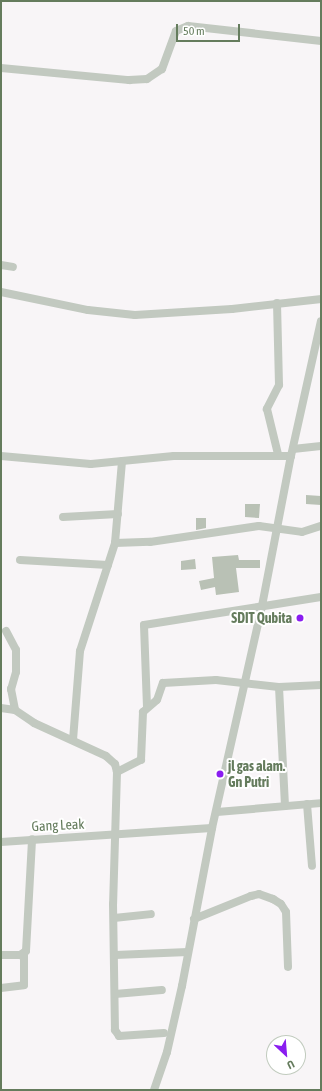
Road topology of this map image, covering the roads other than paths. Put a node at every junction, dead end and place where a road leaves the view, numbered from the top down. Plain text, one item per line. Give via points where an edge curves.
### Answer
1 (321, 41) edge
2 (1, 68) edge
3 (1, 265) edge
4 (13, 267) dead end
5 (1, 292) edge
6 (321, 299) edge
7 (277, 303) junction
8 (321, 321) edge
9 (321, 446) edge
10 (292, 452) junction
11 (278, 454) junction
12 (1, 456) edge
13 (122, 461) junction
14 (118, 514) junction
15 (63, 518) dead end
16 (321, 526) edge
17 (276, 528) junction
18 (115, 542) junction
19 (20, 560) dead end
20 (108, 565) junction
21 (321, 597) edge
22 (262, 606) junction
23 (6, 631) dead end
24 (244, 683) junction
25 (321, 685) edge
26 (279, 687) junction
27 (147, 707) junction
28 (1, 708) edge
29 (15, 710) junction
30 (73, 740) junction
31 (117, 772) junction
32 (321, 803) edge
33 (307, 804) junction
34 (285, 806) junction
35 (217, 812) junction
36 (212, 828) junction
37 (117, 835) junction
38 (32, 839) junction
39 (1, 842) edge
40 (312, 866) dead end
41 (151, 914) dead end
42 (114, 918) junction
43 (194, 919) junction
44 (188, 952) junction
45 (24, 954) junction
46 (1, 955) edge
47 (115, 955) junction
48 (288, 967) dead end
49 (1, 988) edge
50 (162, 990) dead end
51 (115, 994) junction
52 (164, 1033) dead end
53 (154, 1090) edge

1 - 2 street via 188,26 176,31 162,69 147,79 129,80
3 - 4 street
5 - 7 street via 117,314 185,312
6 - 7 street
7 - 11 street via 279,385 267,409
8 - 10 street
9 - 10 street
10 - 11 street
10 - 17 street
11 - 13 street via 174,456
12 - 13 street via 91,464
13 - 14 street
14 - 15 street
14 - 18 street
16 - 17 street via 302,532
17 - 18 street via 259,526 150,542
17 - 22 street
18 - 20 street
19 - 20 street
20 - 30 street via 80,651
21 - 22 street
22 - 24 street
22 - 27 street via 144,625
23 - 29 street via 16,650 16,672 11,689
24 - 26 street
24 - 27 street via 216,680 165,682 161,684 157,700
24 - 35 street
25 - 26 street
26 - 34 street
27 - 31 street via 142,715 141,760
28 - 29 street
29 - 30 street via 34,723
30 - 31 street via 110,759
31 - 37 street
32 - 33 street
33 - 34 street
33 - 40 street
34 - 35 street
35 - 36 street
36 - 37 street, Gang Leak
36 - 43 street
37 - 38 street, Gang Leak
37 - 42 street
38 - 39 street, Gang Leak
38 - 45 street via 30,901
41 - 42 street
42 - 47 street
43 - 44 street
43 - 48 street via 251,896 260,894 273,899 281,904 286,912
44 - 47 street
44 - 53 street via 167,1052
45 - 46 street
45 - 49 street via 24,985
47 - 51 street
50 - 51 street
51 - 52 street via 116,1034

